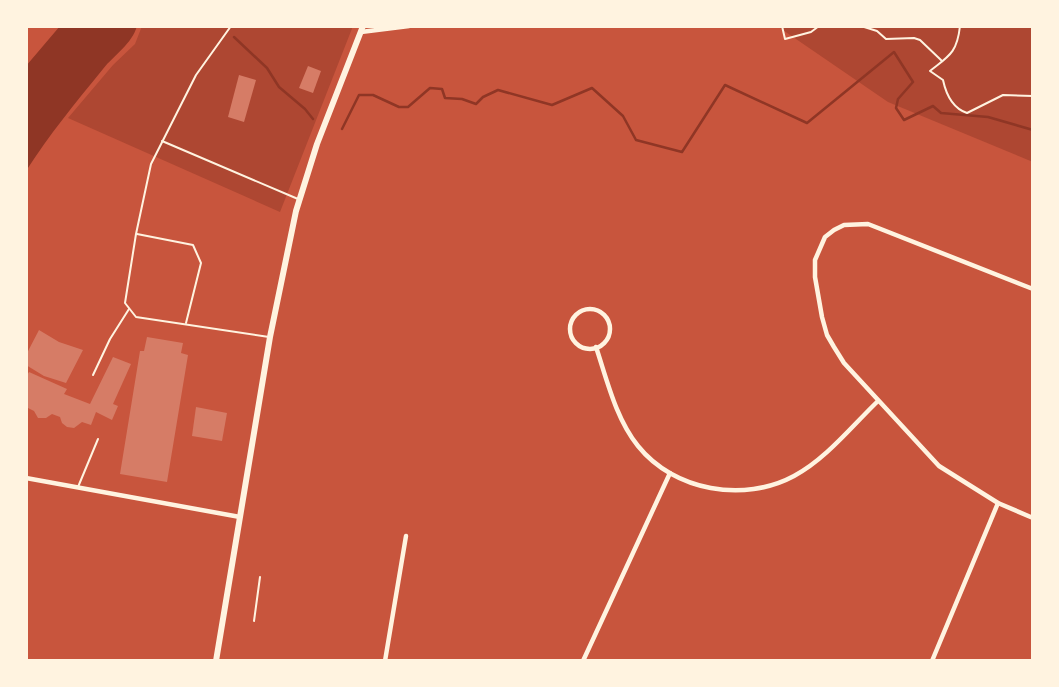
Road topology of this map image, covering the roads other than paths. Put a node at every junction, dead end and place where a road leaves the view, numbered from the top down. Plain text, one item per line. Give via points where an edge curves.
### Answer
1 (230, 26) edge
2 (409, 26) edge
3 (362, 29) edge
4 (161, 141) junction
5 (299, 199) junction
6 (136, 234) junction
7 (1033, 289) edge
8 (129, 309) junction
9 (186, 324) junction
10 (270, 337) junction
11 (596, 347) junction
12 (93, 375) dead end
13 (878, 401) junction
14 (98, 439) dead end
15 (670, 473) junction
16 (26, 478) edge
17 (77, 488) junction
18 (998, 503) junction
19 (240, 517) junction
20 (1033, 518) edge
21 (406, 536) dead end
22 (260, 577) dead end
23 (254, 621) dead end
24 (216, 661) edge
25 (385, 661) edge
26 (583, 661) edge
27 (932, 661) edge

1 - 4 lane via 196,75
2 - 3 street
3 - 5 main road
4 - 5 lane
4 - 6 lane via 151,164
5 - 10 main road
6 - 8 lane via 125,303
6 - 9 lane via 192,245 201,263
7 - 13 street via 868,224 834,230 825,237 815,260 827,335 844,363
8 - 9 lane via 136,317
8 - 12 lane
9 - 10 lane
10 - 19 main road
11 - 11 street via 608,337 609,322 599,311 583,310 572,320 571,335 581,346
11 - 15 street via 628,431 653,462
13 - 15 street via 819,458 796,476 772,486 723,491
13 - 18 street via 939,466
14 - 17 lane
15 - 26 street
16 - 17 street
17 - 19 street
18 - 20 street
18 - 27 street
19 - 24 main road
21 - 25 street
22 - 23 lane

